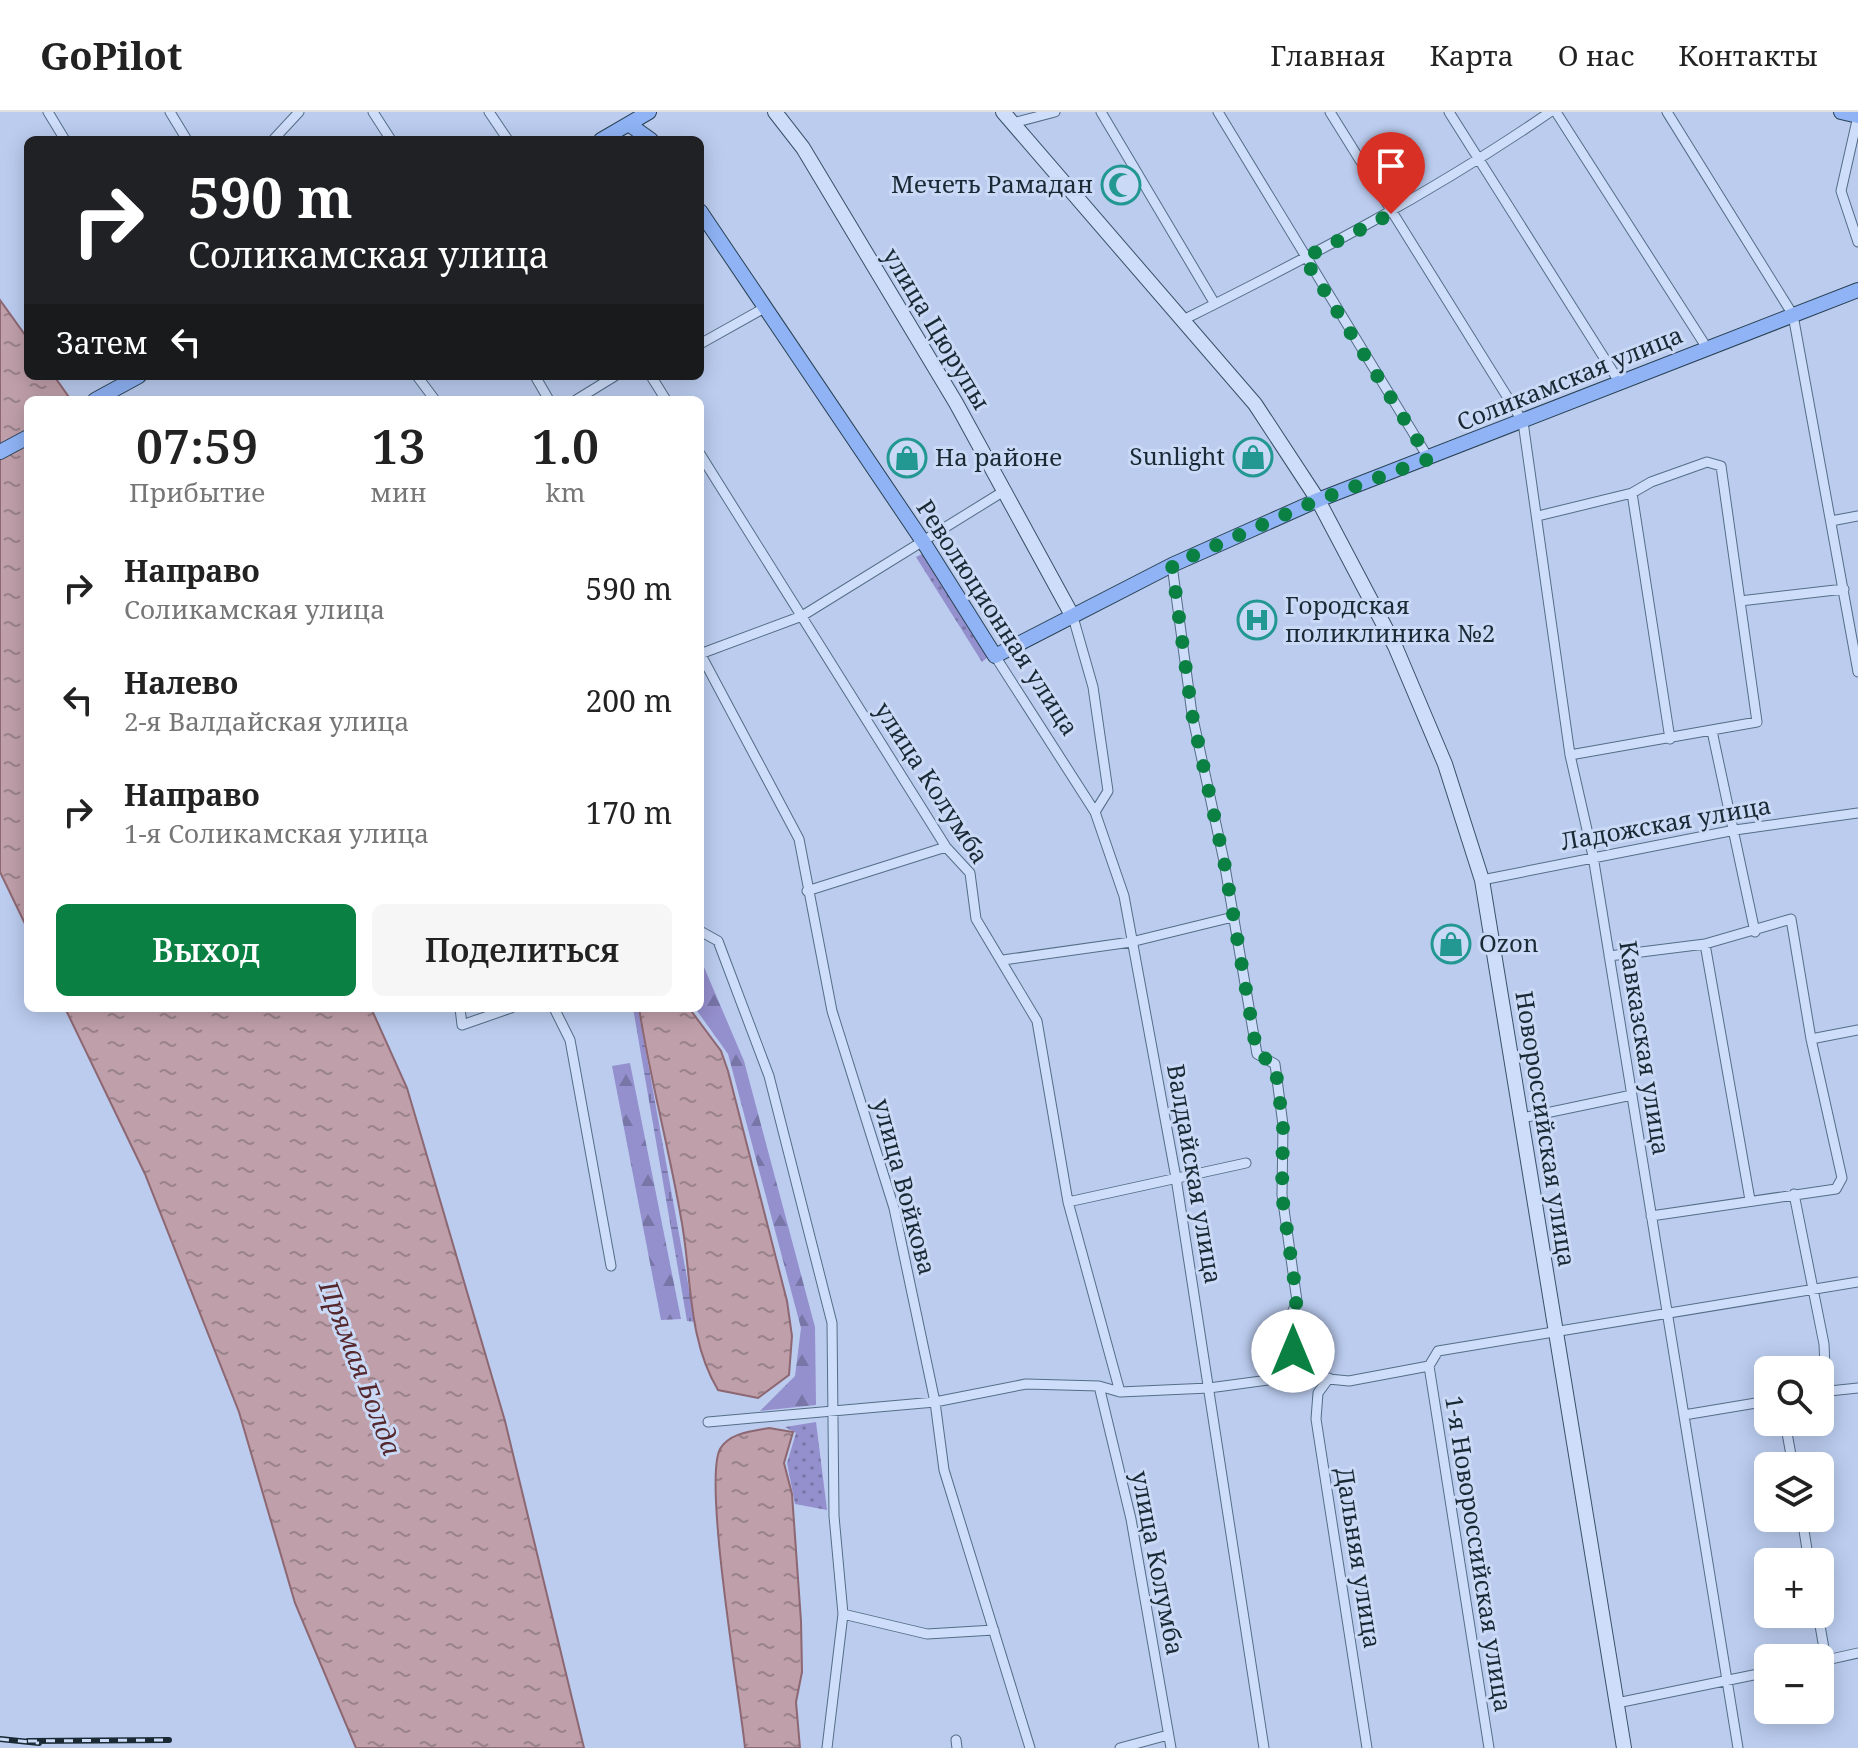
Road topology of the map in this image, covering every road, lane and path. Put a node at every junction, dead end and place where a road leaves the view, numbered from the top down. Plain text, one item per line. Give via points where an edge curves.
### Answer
1 (48, 112) edge
2 (170, 112) edge
3 (373, 112) edge
4 (489, 112) edge
5 (649, 112) edge
6 (775, 112) edge
7 (1055, 112) edge
8 (1101, 112) edge
9 (1218, 112) edge
10 (1330, 112) edge
11 (1449, 112) edge
12 (1553, 112) edge
13 (1667, 112) edge
14 (1841, 112) edge
15 (291, 114) edge
16 (1858, 116) edge
17 (1008, 118) edge
18 (630, 125) junction
19 (63, 136) edge
20 (185, 136) edge
21 (276, 136) edge
22 (388, 136) edge
23 (505, 136) edge
24 (609, 136) edge
25 (645, 136) edge
26 (1480, 161) junction
27 (1391, 214) junction
28 (704, 217) edge
29 (1858, 242) edge
30 (1304, 258) junction
31 (1858, 290) edge
32 (1215, 304) junction
33 (766, 307) junction
34 (1793, 315) junction
35 (1185, 319) junction
36 (704, 342) edge
37 (1707, 348) junction
38 (132, 380) edge
39 (608, 380) edge
40 (1620, 383) junction
41 (102, 396) edge
42 (582, 396) edge
43 (1523, 422) junction
44 (24, 439) edge
45 (0, 452) edge
46 (1429, 459) junction
47 (704, 460) edge
48 (1004, 491) junction
49 (1632, 493) junction
50 (1318, 500) junction
51 (1538, 516) junction
52 (1858, 516) edge
53 (1831, 521) junction
54 (924, 543) junction
55 (1172, 565) junction
56 (1844, 589) junction
57 (1740, 601) junction
58 (802, 616) junction
59 (1073, 617) junction
60 (704, 652) edge
61 (1856, 654) edge
62 (995, 656) junction
63 (704, 661) edge
64 (1858, 672) edge
65 (1712, 731) junction
66 (1670, 739) junction
67 (1570, 755) junction
68 (1095, 812) junction
69 (1858, 813) edge
70 (1735, 830) junction
71 (946, 847) junction
72 (1593, 856) junction
73 (1482, 880) junction
74 (807, 891) junction
75 (1233, 917) junction
76 (1755, 932) junction
77 (704, 933) edge
78 (1131, 942) junction
79 (1705, 944) junction
80 (1609, 956) junction
81 (1003, 960) junction
82 (460, 1012) edge
83 (499, 1012) edge
84 (556, 1012) edge
85 (1858, 1030) edge
86 (1811, 1039) junction
87 (1632, 1095) junction
88 (1522, 1118) junction
89 (1246, 1163) dead end
90 (1176, 1178) junction
91 (1794, 1194) junction
92 (1750, 1200) junction
93 (1068, 1202) junction
94 (1651, 1216) junction
95 (611, 1266) dead end
96 (1858, 1282) edge
97 (1811, 1290) junction
98 (1667, 1311) junction
99 (1555, 1329) junction
100 (1824, 1356) edge
101 (1429, 1366) junction
102 (1298, 1376) junction
103 (1329, 1378) junction
104 (1099, 1386) junction
105 (1209, 1388) junction
106 (1858, 1388) edge
107 (1834, 1391) edge
108 (1120, 1392) junction
109 (935, 1402) junction
110 (1754, 1403) edge
111 (830, 1412) junction
112 (1684, 1415) junction
113 (708, 1422) dead end
114 (843, 1614) junction
115 (994, 1630) junction
116 (1858, 1653) edge
117 (1834, 1658) edge
118 (1754, 1675) edge
119 (1727, 1680) junction
120 (1617, 1703) junction
121 (1168, 1735) junction
122 (827, 1748) edge
123 (1030, 1748) edge
124 (1120, 1748) edge
125 (1171, 1748) edge
126 (1264, 1748) edge
127 (1367, 1748) edge
128 (1489, 1748) edge
129 (1624, 1748) edge
130 (1738, 1748) edge

1 - 19 street
2 - 20 street
3 - 22 street
4 - 23 street
5 - 18 main road
6 - 48 street, улица Цюрупы via 803,148
7 - 17 street
8 - 32 street
9 - 30 street
10 - 27 street
11 - 26 street
12 - 26 street
12 - 37 street
13 - 34 street
14 - 16 main road
15 - 21 street
16 - 29 street via 1841,191
17 - 35 street, Новороссийская улица
18 - 24 main road
18 - 25 main road
26 - 27 street
26 - 40 street
27 - 30 street
27 - 43 street
28 - 33 main road, Революционная улица
30 - 32 street
30 - 46 street
31 - 34 main road, Соликамская улица
32 - 35 street
33 - 36 street
33 - 54 main road, Революционная улица
34 - 37 main road, Соликамская улица
34 - 53 street
35 - 50 street, Новороссийская улица via 1255,404
37 - 40 main road, Соликамская улица
38 - 41 main road
39 - 42 street
40 - 43 main road, Соликамская улица
43 - 46 main road, Соликамская улица
43 - 51 street, Кавказская улица
44 - 45 main road
46 - 50 main road, Соликамская улица
47 - 58 street, улица Колумба
48 - 54 street
48 - 59 street, улица Цюрупы
49 - 51 street
49 - 57 street via 1707,462 1721,466
49 - 66 street
50 - 55 main road, Соликамская улица
50 - 73 street, Новороссийская улица via 1400,657 1445,764
51 - 67 street, Кавказская улица
52 - 53 street
53 - 56 street
54 - 58 street
54 - 62 main road, Революционная улица
55 - 59 main road, Соликамская улица
55 - 75 street via 1192,714
56 - 57 street
56 - 61 street
57 - 65 street via 1757,722
58 - 60 street
58 - 71 street, улица Колумба
59 - 62 main road, Соликамская улица
59 - 68 street via 1093,687 1108,791
61 - 64 street
62 - 68 street, Революционная улица
63 - 74 street, улица Войкова via 799,839
65 - 66 street
65 - 70 street
66 - 67 street
67 - 72 street, Кавказская улица
68 - 78 street, Валдайская улица via 1124,896
69 - 70 street, Ладожская улица
70 - 72 street, Ладожская улица
70 - 76 street
71 - 74 street
71 - 81 street, улица Колумба via 970,873 976,919
72 - 73 street, Ладожская улица
72 - 80 street, Кавказская улица
73 - 88 street, Новороссийская улица
74 - 109 street, улица Войкова via 832,1011 894,1208
75 - 78 street
75 - 102 street via 1257,1054 1275,1064 1283,1125 1282,1195 1297,1301 1287,1325
76 - 79 street
76 - 86 street via 1791,919
77 - 111 street via 718,941 769,1076 832,1323
78 - 81 street
78 - 90 street, Валдайская улица
79 - 80 street
79 - 92 street
80 - 87 street, Кавказская улица
81 - 93 street, улица Колумба via 1037,1021
82 - 83 street via 462,1025
84 - 95 street via 570,1040
85 - 86 street
86 - 91 street via 1842,1178 1836,1189
87 - 88 street
87 - 94 street, Кавказская улица
88 - 99 street, Новороссийская улица
89 - 90 street
90 - 93 street
90 - 105 street, Валдайская улица
91 - 92 street
91 - 97 street
92 - 94 street
93 - 108 street, улица Колумба
94 - 98 street, Кавказская улица
96 - 97 street
97 - 98 street
97 - 100 street
98 - 99 street
98 - 112 street, Кавказская улица
99 - 101 street via 1438,1351
99 - 120 street, Новороссийская улица
101 - 103 street via 1349,1381
101 - 128 street, 1-я Новороссийская улица
102 - 103 street
102 - 105 street
103 - 127 street, Дальняя улица via 1318,1393 1316,1419
104 - 108 street
104 - 109 street via 1026,1384
104 - 121 street, улица Колумба via 1131,1519
105 - 108 street
105 - 126 street, Валдайская улица
106 - 107 street
109 - 111 street
109 - 115 street, улица Войкова via 944,1470
110 - 112 street
111 - 113 street
111 - 114 street
112 - 119 street, Кавказская улица
114 - 115 street via 927,1634
114 - 122 street
115 - 123 street, улица Войкова
116 - 117 street
118 - 119 street
119 - 120 street
119 - 130 street, Кавказская улица
120 - 129 street, Новороссийская улица
121 - 124 street
121 - 125 street, улица Колумба

